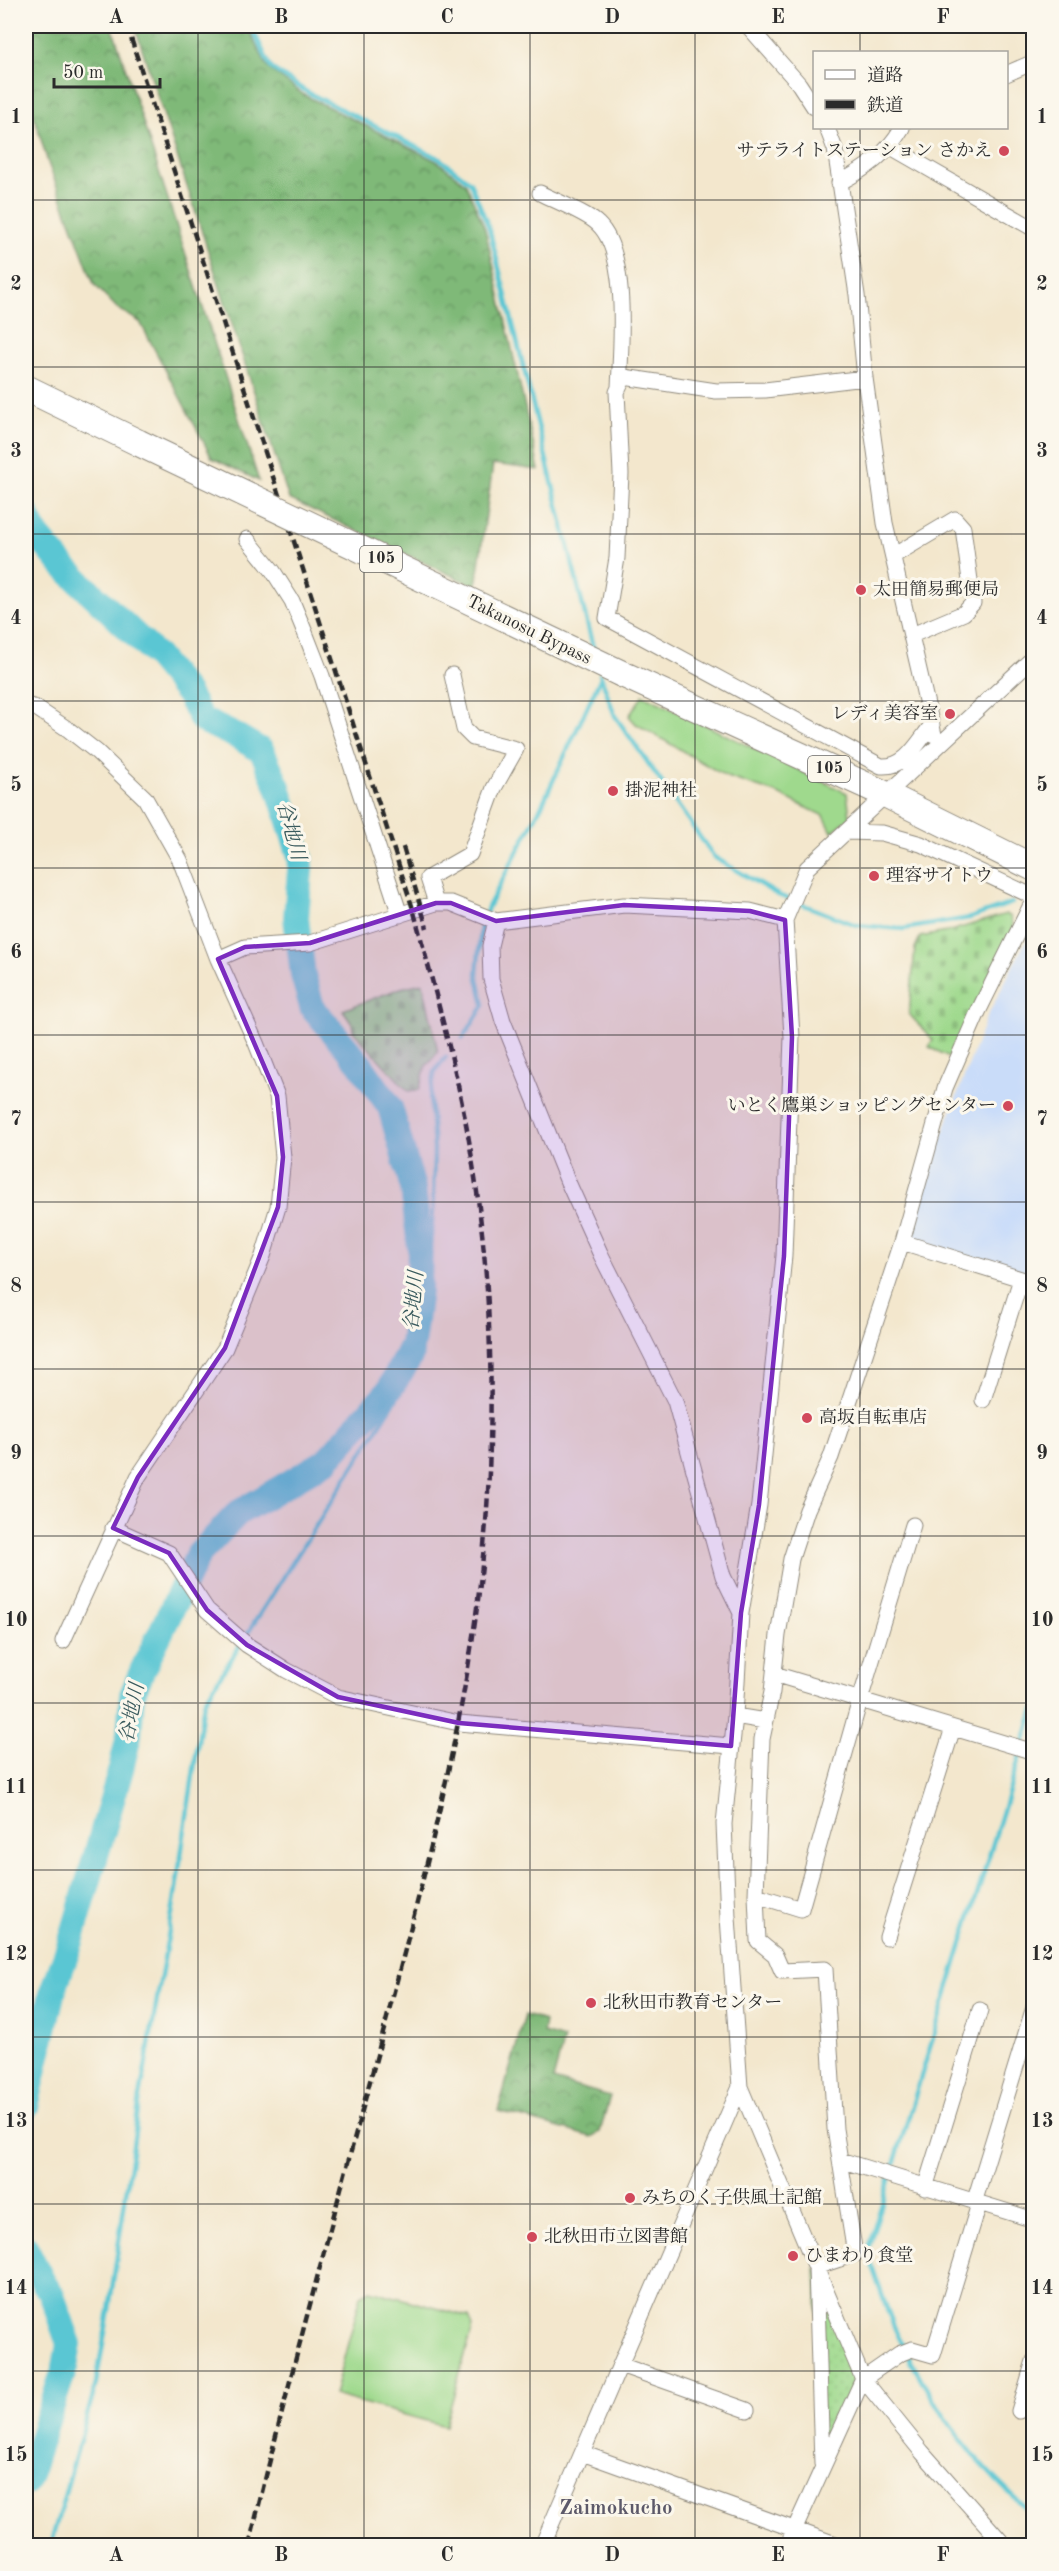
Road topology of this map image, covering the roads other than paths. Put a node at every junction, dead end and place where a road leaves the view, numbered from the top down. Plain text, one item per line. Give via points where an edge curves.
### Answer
1 (748, 26) edge
2 (1034, 62) edge
3 (1008, 73) edge
4 (813, 105) edge
5 (827, 129) edge
6 (901, 129) edge
7 (891, 147) junction
8 (838, 183) junction
9 (540, 193) dead end
10 (1034, 229) edge
11 (865, 378) junction
12 (619, 387) junction
13 (26, 388) edge
14 (247, 539) dead end
15 (893, 556) junction
16 (912, 635) junction
17 (1034, 657) edge
18 (452, 675) dead end
19 (26, 705) edge
20 (932, 725) junction
21 (937, 747) junction
22 (887, 795) junction
23 (847, 832) junction
24 (1034, 868) edge
25 (1034, 898) edge
26 (436, 903) junction
27 (400, 915) junction
28 (494, 920) junction
29 (784, 920) junction
30 (218, 959) junction
31 (902, 1242) junction
32 (1027, 1281) edge
33 (983, 1400) dead end
34 (913, 1525) dead end
35 (113, 1528) junction
36 (741, 1613) junction
37 (63, 1641) dead end
38 (774, 1674) junction
39 (860, 1700) junction
40 (735, 1716) junction
41 (765, 1721) junction
42 (953, 1728) junction
43 (730, 1746) junction
44 (1026, 1750) edge
45 (756, 1895) junction
46 (887, 1937) dead end
47 (1034, 2007) edge
48 (980, 2010) dead end
49 (740, 2086) junction
50 (840, 2160) junction
51 (925, 2188) junction
52 (977, 2204) junction
53 (1034, 2220) edge
54 (816, 2267) junction
55 (1034, 2361) edge
56 (620, 2365) junction
57 (863, 2379) junction
58 (747, 2410) dead end
59 (1019, 2411) dead end
60 (582, 2453) junction
61 (822, 2464) junction
62 (794, 2528) junction
63 (542, 2546) edge
64 (787, 2546) edge
65 (841, 2546) edge
66 (1005, 2546) edge

1 - 4 street
2 - 3 street
5 - 8 street via 835,149
6 - 7 street
7 - 8 street
7 - 10 street
8 - 11 street via 857,295
9 - 12 street via 597,223 608,237 619,270
11 - 12 street via 765,390 716,391 624,377
11 - 15 street
12 - 20 street via 621,474 617,558 607,618 881,766 893,767 906,758
13 - 22 highway, Takanosu Bypass / 105, bridge via 622,674
14 - 27 street via 292,601 306,635
15 - 16 street
15 - 16 street via 955,519 963,528 973,603 964,613
16 - 20 street
17 - 21 street
18 - 26 street via 464,729 473,738 516,749 494,788 470,854 428,878
19 - 30 street via 69,730 145,798 180,860
20 - 21 street
21 - 22 street
22 - 23 street
22 - 24 highway, Takanosu Bypass / 105
23 - 25 street via 882,833 921,844
23 - 29 street via 807,867
25 - 31 street via 945,1088
26 - 27 street
26 - 28 street via 451,903
27 - 30 street via 310,943 245,948
28 - 29 street via 624,905 750,911
28 - 36 street via 491,979 503,1021 572,1193 675,1401 723,1576
29 - 36 street via 792,1037 784,1256 759,1505
30 - 35 street via 277,1096 283,1157 278,1207 263,1256 225,1348 138,1477
31 - 32 street
31 - 38 street via 834,1446 791,1559
32 - 33 street
34 - 39 street
35 - 37 street
35 - 43 street via 169,1553 207,1610 247,1646 338,1696 459,1723
36 - 40 street
38 - 39 street
38 - 41 street
39 - 42 street
39 - 45 street via 801,1909
40 - 41 street
40 - 43 street
41 - 45 street
42 - 44 street
42 - 46 street
43 - 49 street via 724,1824 725,1878
45 - 50 street via 758,1941 775,1955 782,1971 825,1969
47 - 52 street
48 - 51 street
49 - 54 street
49 - 56 street
50 - 51 street
50 - 54 street via 855,2254
51 - 52 street
52 - 53 street
52 - 57 street via 933,2355 905,2351
54 - 57 street
54 - 61 street
55 - 59 street
56 - 58 street
56 - 60 street
57 - 61 street
57 - 66 street
60 - 62 street
60 - 63 street
61 - 62 street
62 - 64 street
62 - 65 street

